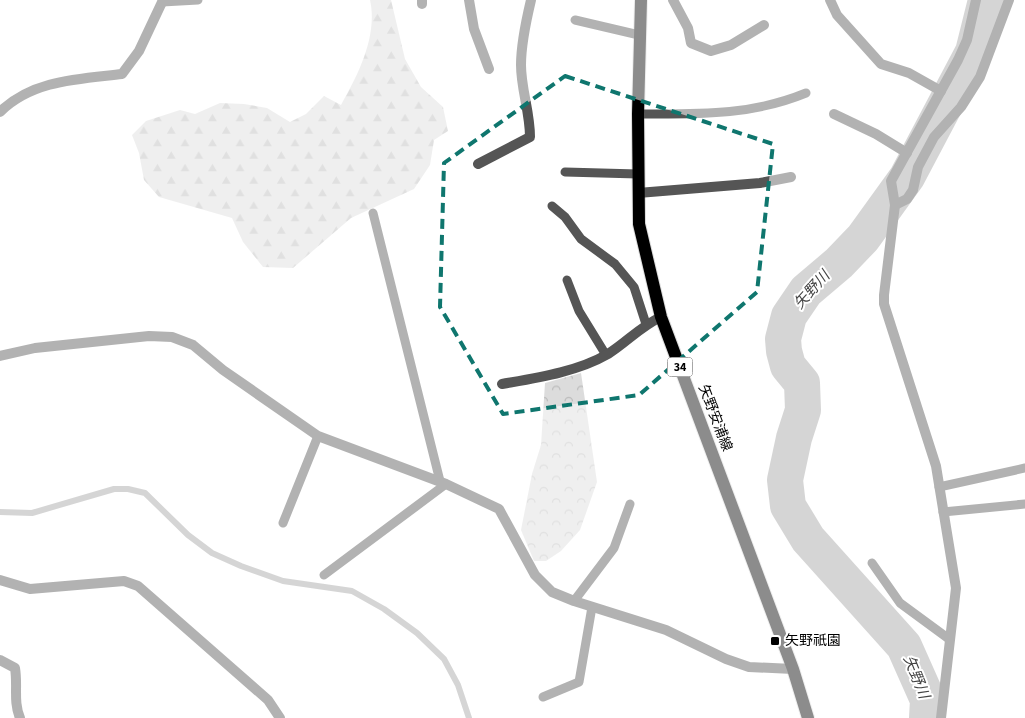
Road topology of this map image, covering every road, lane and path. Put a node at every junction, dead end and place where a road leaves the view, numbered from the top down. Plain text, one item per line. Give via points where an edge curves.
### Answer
1 (198, 0) edge
2 (469, 0) edge
3 (531, 0) edge
4 (641, 0) edge
5 (673, 0) edge
6 (830, 0) edge
7 (976, 0) edge
8 (1009, 0) edge
9 (162, 1) edge
10 (575, 20) dead end
11 (764, 25) dead end
12 (639, 35) junction
13 (489, 69) dead end
14 (942, 91) junction
15 (806, 93) dead end
16 (0, 112) edge
17 (638, 114) junction
18 (834, 114) dead end
19 (907, 153) junction
20 (478, 164) dead end
21 (566, 172) dead end
22 (638, 174) junction
23 (791, 178) dead end
24 (638, 193) junction
25 (896, 205) junction
26 (552, 206) dead end
27 (373, 213) dead end
28 (567, 280) dead end
29 (661, 317) junction
30 (646, 324) junction
31 (606, 355) junction
32 (0, 356) edge
33 (502, 384) dead end
34 (318, 436) junction
35 (1025, 468) edge
36 (443, 483) junction
37 (939, 487) junction
38 (630, 504) dead end
39 (1025, 504) edge
40 (943, 512) junction
41 (283, 523) dead end
42 (872, 563) dead end
43 (324, 575) dead end
44 (0, 580) edge
45 (574, 601) junction
46 (592, 607) junction
47 (949, 639) junction
48 (0, 660) edge
49 (793, 669) junction
50 (543, 697) dead end
51 (20, 718) edge
52 (280, 718) edge
53 (808, 718) edge
54 (941, 718) edge

1 - 9 lane
2 - 13 street via 474,30
3 - 20 street via 521,64 530,137
4 - 12 main road, 矢野安浦線 / 34
5 - 11 street via 688,28 691,43 711,51 731,45
6 - 14 street via 837,15 880,64
7 - 14 street via 967,40
8 - 25 street via 980,77 961,107 934,137 907,199
9 - 16 street via 139,51 122,74 36,88
10 - 12 lane
12 - 17 main road, 矢野安浦線 / 34
14 - 19 street
15 - 17 lane via 778,104 741,112
17 - 22 main road, 矢野安浦線 / 34
18 - 19 street
19 - 25 street via 891,181
21 - 22 lane
22 - 24 main road, 矢野安浦線 / 34
23 - 24 street
24 - 29 main road, 矢野安浦線 / 34 via 639,224
25 - 37 street via 884,304 936,466
26 - 30 lane via 565,217 581,239 615,264 634,287
27 - 36 lane
28 - 31 lane via 579,311
29 - 30 street
29 - 49 main road, 矢野安浦線 / 34
30 - 31 street via 636,335
31 - 33 street via 545,376
32 - 34 street via 35,348 150,336 172,337 193,345 223,370
34 - 36 street
34 - 41 lane
35 - 37 lane
36 - 43 lane
36 - 45 street via 499,509 534,576 552,592
37 - 40 street
38 - 45 lane via 614,548
39 - 40 lane
40 - 47 street via 956,588
42 - 47 lane via 900,603
44 - 52 street via 30,589 124,581 138,586 268,700
45 - 46 street
46 - 49 street via 666,630 749,667
46 - 50 lane via 579,682
47 - 54 street
48 - 51 street via 15,668 15,700
49 - 53 main road, 矢野安浦線 / 34

